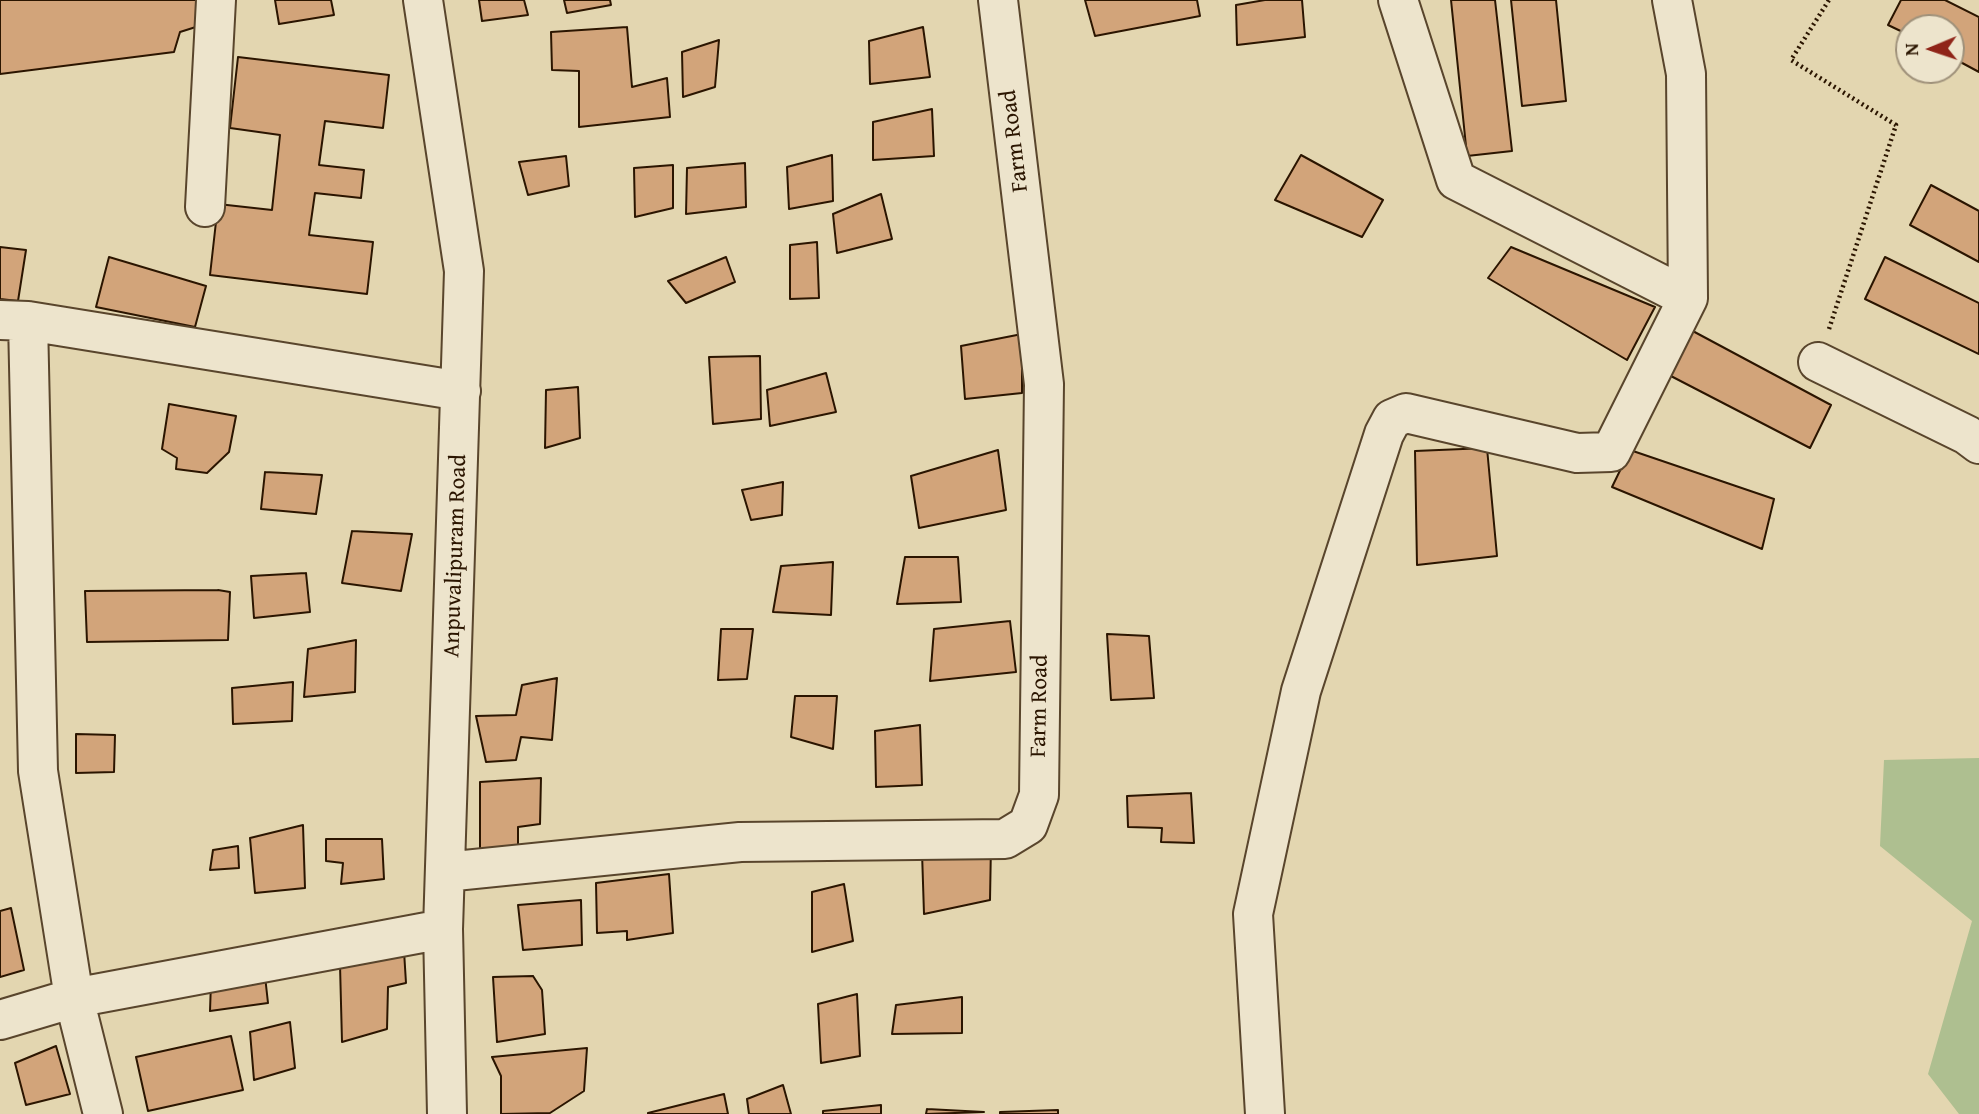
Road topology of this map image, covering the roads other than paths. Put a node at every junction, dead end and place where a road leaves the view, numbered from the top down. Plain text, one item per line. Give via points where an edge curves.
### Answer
1 (216, 0) edge
2 (423, 0) edge
3 (998, 0) edge
4 (1398, 0) edge
5 (1672, 0) edge
6 (205, 207) dead end
7 (1688, 298) junction
8 (14, 321) edge
9 (1818, 362) road end
10 (461, 391) junction
11 (1979, 444) edge
12 (445, 872) junction
13 (443, 929) junction
14 (74, 998) junction
15 (0, 1020) edge
16 (103, 1114) edge
17 (447, 1114) edge
18 (1265, 1114) edge

1 - 6 street
2 - 10 street, Anpuvalipuram Road via 464,271
3 - 12 street, Farm Road via 1044,384 1039,795 1028,825 1005,839 740,842
4 - 7 street via 1456,180
5 - 7 street via 1686,74
7 - 18 street via 1611,452 1577,453 1406,413 1392,419 1384,434 1301,691 1253,915
8 - 10 street
8 - 14 street via 38,771
9 - 11 street
10 - 12 street, Anpuvalipuram Road
12 - 13 street, Anpuvalipuram Road
13 - 14 street
13 - 17 street, Anpuvalipuram Road
14 - 15 street
14 - 16 street

